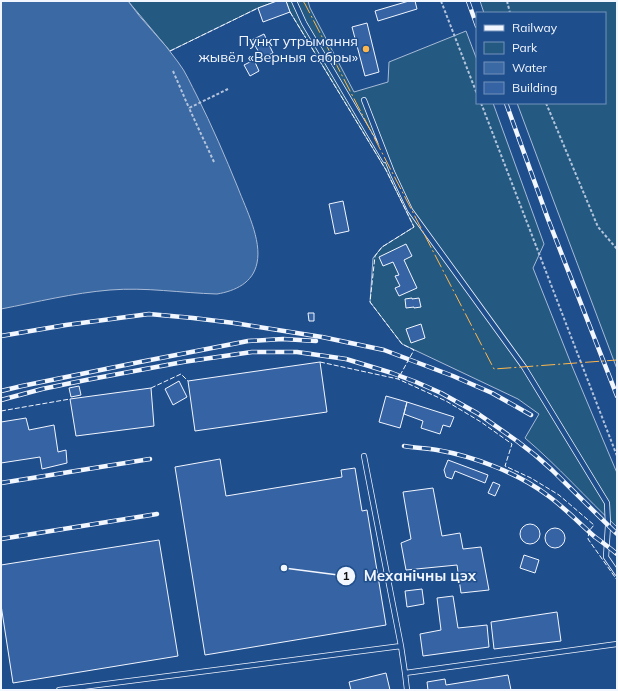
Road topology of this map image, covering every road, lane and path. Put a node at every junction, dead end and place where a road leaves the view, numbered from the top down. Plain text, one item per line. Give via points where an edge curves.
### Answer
1 (294, 1) edge
2 (441, 1) edge
3 (507, 1) edge
4 (510, 12) edge
5 (173, 70) dead end
6 (228, 89) dead end
7 (476, 91) edge
8 (364, 100) dead end
9 (481, 104) edge
10 (546, 104) edge
11 (189, 108) junction
12 (214, 162) dead end
13 (392, 172) junction
14 (617, 249) edge
15 (364, 456) dead end
16 (617, 456) edge
17 (617, 572) edge
18 (617, 644) edge
19 (401, 646) junction
20 (405, 673) junction
21 (59, 690) edge
22 (406, 690) edge

1 - 13 lane via 304,23
2 - 7 path
3 - 4 path
5 - 11 path
6 - 11 path
8 - 13 lane
9 - 16 path
10 - 14 path via 598,227
11 - 12 path
13 - 17 lane via 410,210 524,367 607,503 606,557
15 - 19 lane
18 - 20 lane
19 - 20 lane
19 - 21 lane
20 - 22 lane

